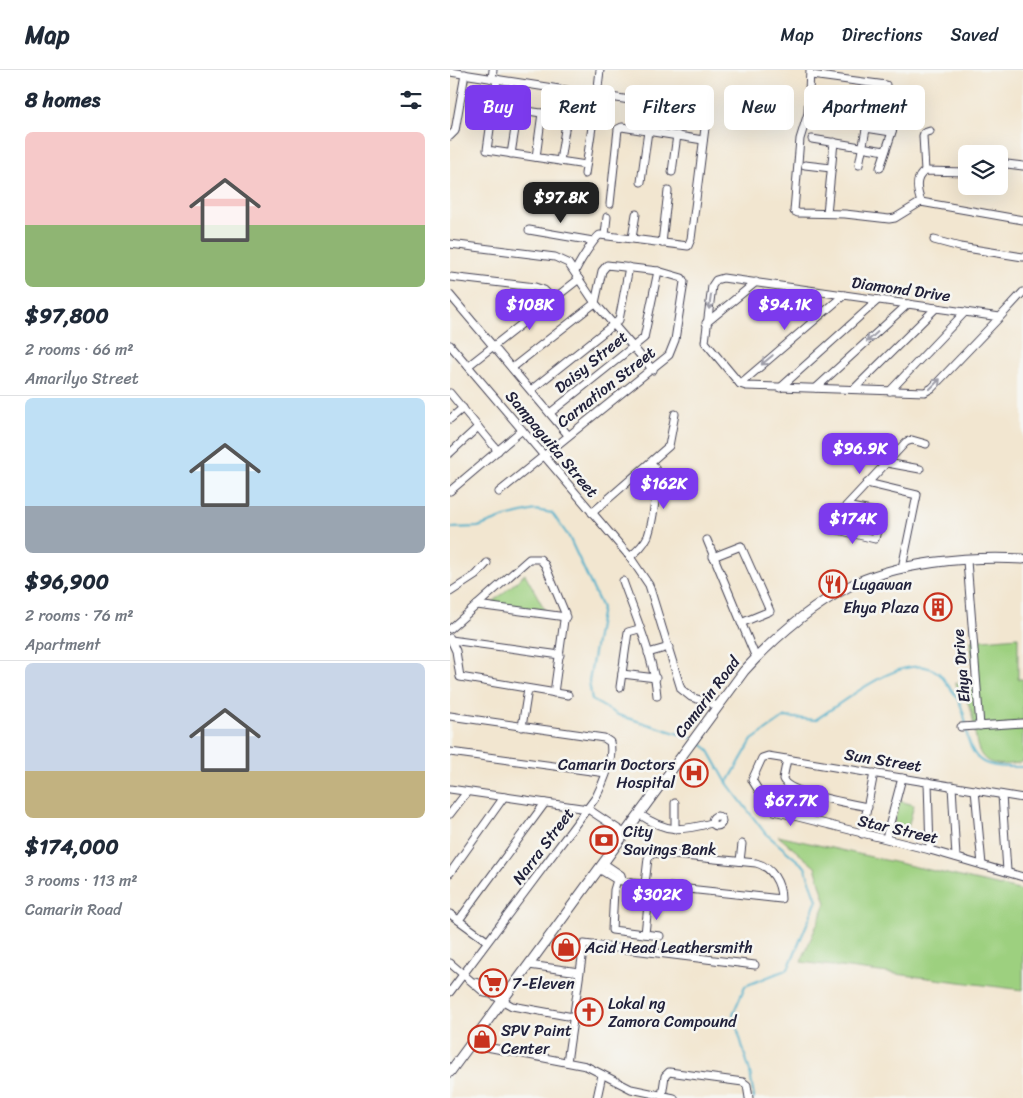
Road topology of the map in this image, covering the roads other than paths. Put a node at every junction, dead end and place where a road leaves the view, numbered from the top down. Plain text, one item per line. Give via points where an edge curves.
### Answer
1 (493, 70) edge
2 (600, 70) edge
3 (450, 72) edge
4 (810, 73) edge
5 (465, 74) junction
6 (494, 79) junction
7 (494, 85) edge
8 (597, 85) edge
9 (886, 85) dead end
10 (541, 86) edge
11 (615, 98) edge
12 (541, 120) edge
13 (489, 130) edge
14 (515, 130) edge
15 (565, 130) edge
16 (592, 130) edge
17 (866, 130) edge
18 (878, 130) edge
19 (648, 131) junction
20 (930, 131) dead end
21 (891, 132) joint
22 (677, 135) junction
23 (450, 136) edge
24 (812, 139) dead end
25 (703, 140) junction
26 (834, 142) junction
27 (862, 147) junction
28 (885, 151) junction
29 (511, 154) junction
30 (536, 157) junction
31 (560, 161) junction
32 (1008, 164) edge
33 (586, 165) junction
34 (805, 165) dead end
35 (859, 165) dead end
36 (1023, 166) edge
37 (831, 168) junction
38 (880, 168) dead end
39 (925, 171) junction
40 (672, 172) dead end
41 (958, 172) edge
42 (585, 174) dead end
43 (641, 182) dead end
44 (668, 192) dead end
45 (921, 202) junction
46 (610, 204) dead end
47 (827, 213) junction
48 (636, 214) dead end
49 (607, 218) dead end
50 (1023, 220) edge
51 (530, 230) dead end
52 (605, 236) junction
53 (632, 238) junction
54 (934, 240) dead end
55 (593, 241) junction
56 (662, 243) junction
57 (450, 244) edge
58 (1023, 257) edge
59 (629, 267) junction
60 (658, 271) junction
61 (577, 276) junction
62 (450, 278) edge
63 (756, 282) junction
64 (1023, 292) edge
65 (450, 295) edge
66 (844, 295) junction
67 (553, 299) junction
68 (878, 300) junction
69 (595, 303) junction
70 (908, 304) junction
71 (936, 308) junction
72 (965, 312) junction
73 (1000, 317) junction
74 (706, 323) junction
75 (614, 325) junction
76 (450, 345) edge
77 (493, 347) junction
78 (632, 347) junction
79 (468, 366) junction
80 (512, 368) junction
81 (653, 370) junction
82 (740, 384) junction
83 (780, 388) junction
84 (816, 388) junction
85 (854, 389) junction
86 (530, 390) junction
87 (890, 391) junction
88 (450, 393) edge
89 (463, 408) junction
90 (550, 413) junction
91 (675, 414) dead end
92 (450, 419) edge
93 (478, 427) junction
94 (522, 430) junction
95 (568, 435) junction
96 (926, 444) dead end
97 (498, 451) junction
98 (450, 453) edge
99 (544, 455) junction
100 (887, 463) junction
101 (649, 465) junction
102 (920, 469) dead end
103 (867, 483) junction
104 (450, 491) edge
105 (499, 492) dead end
106 (846, 506) junction
107 (592, 513) junction
108 (707, 540) dead end
109 (630, 557) junction
110 (712, 557) junction
111 (969, 561) junction
112 (1023, 561) edge
113 (487, 563) dead end
114 (902, 568) junction
115 (623, 581) dead end
116 (450, 592) edge
117 (478, 606) junction
118 (566, 617) junction
119 (741, 623) junction
120 (450, 629) edge
121 (639, 629) junction
122 (451, 639) edge
123 (669, 647) junction
124 (648, 653) junction
125 (560, 655) junction
126 (756, 658) junction
127 (622, 674) junction
128 (656, 678) junction
129 (620, 687) dead end
130 (528, 689) junction
131 (554, 693) junction
132 (568, 695) dead end
133 (657, 696) dead end
134 (718, 706) junction
135 (450, 716) edge
136 (1023, 723) edge
137 (522, 726) junction
138 (977, 726) junction
139 (961, 727) dead end
140 (450, 752) edge
141 (787, 759) junction
142 (606, 773) junction
143 (874, 773) junction
144 (902, 778) junction
145 (752, 780) joint
146 (928, 782) junction
147 (952, 786) junction
148 (450, 790) edge
149 (974, 790) junction
150 (466, 792) junction
151 (1002, 795) junction
152 (504, 798) junction
153 (1023, 798) edge
154 (545, 803) junction
155 (675, 803) dead end
156 (868, 807) junction
157 (588, 809) junction
158 (450, 814) edge
159 (639, 814) junction
160 (712, 823) dead end
161 (675, 829) junction
162 (624, 833) junction
163 (862, 834) junction
164 (886, 838) junction
165 (742, 844) dead end
166 (930, 850) junction
167 (956, 857) junction
168 (740, 861) junction
169 (982, 865) junction
170 (601, 866) junction
171 (1007, 871) junction
172 (450, 873) edge
173 (1023, 877) edge
174 (620, 880) junction
175 (645, 884) junction
176 (648, 905) dead end
177 (450, 914) edge
178 (459, 920) junction
179 (645, 934) junction
180 (660, 936) dead end
181 (487, 941) junction
182 (450, 963) edge
183 (529, 965) junction
184 (755, 965) dead end
185 (579, 972) junction
186 (463, 973) junction
187 (450, 992) edge
188 (502, 1002) junction
189 (573, 1017) junction
190 (470, 1044) junction
191 (568, 1062) junction
192 (450, 1072) edge
193 (602, 1075) junction
194 (662, 1096) junction
195 (597, 1098) edge
196 (674, 1098) edge
197 (749, 1098) edge

1 - 6 street
2 - 8 street
3 - 5 street
4 - 9 street
4 - 47 street via 808,113 800,139 793,206 798,213
5 - 6 street
5 - 23 street via 455,131
6 - 7 street
6 - 10 street
11 - 25 street via 707,112
12 - 30 street
13 - 29 street via 486,150
14 - 29 street
15 - 31 street
16 - 33 street
17 - 27 street
18 - 21 street
19 - 22 street
19 - 43 street
19 - 46 street via 618,129
20 - 39 street via 923,136
21 - 28 street
22 - 25 street
22 - 40 street
24 - 26 street
25 - 56 street via 690,243 684,246
26 - 27 street
26 - 37 street
27 - 28 street
27 - 35 street
28 - 38 street
29 - 30 street
30 - 31 street
31 - 33 street
32 - 36 street
33 - 42 street
34 - 37 street
37 - 47 street
39 - 41 street
39 - 45 street via 917,184
44 - 56 street
45 - 47 street via 889,219
45 - 50 street
48 - 53 street
49 - 52 street
51 - 55 street
52 - 53 street
52 - 55 street via 600,235
53 - 56 street
54 - 58 street
55 - 61 street via 588,254 578,264
57 - 61 street via 555,257 568,263
59 - 60 street
59 - 69 street via 607,265 602,271
59 - 75 street via 621,314
60 - 78 street, Daisy Street via 647,331 644,338
60 - 81 street, Carnation Street via 682,278 684,282 672,350
61 - 67 street
61 - 69 street
62 - 67 street via 540,288
63 - 66 street, Diamond Drive
63 - 74 street
63 -> 74 street, Diamond Drive via 716,280 712,286
64 - 73 street
65 - 77 street
66 - 68 street, Diamond Drive
66 -> 82 street
67 - 77 street
68 - 70 street, Diamond Drive
68 - 83 street
69 - 75 street
69 - 80 street
70 - 71 street, Diamond Drive
70 -> 84 street
71 - 72 street, Diamond Drive
71 - 85 street
72 - 73 street, Diamond Drive
72 - 87 street
87 -> 73 street via 929,391
74 - 82 street, Diamond Drive via 706,345
75 - 78 street
75 - 86 street
76 - 79 street, Sampaguita Street
77 - 79 street
77 - 80 street
78 - 81 street
78 - 90 street, Daisy Street
79 - 94 street, Sampaguita Street
80 - 86 street
81 - 95 street, Carnation Street
82 - 83 street
83 - 84 street
84 - 85 street
85 - 87 street
86 - 90 street
88 - 89 street
89 - 92 street
89 - 93 street
90 - 95 street
91 - 101 street via 669,446
93 - 97 street
93 - 98 street
94 - 97 street
94 - 99 street, Sampaguita Street
95 - 99 street, Carnation Street
96 - 100 street via 908,440
97 - 104 street
99 - 105 street, Carnation Street
99 - 107 street, Sampaguita Street
100 - 102 street
100 - 103 street
101 - 107 street
101 - 109 street via 654,466 657,476 651,523 647,538
103 - 106 street
103 - 114 street via 916,495
106 - 106 street via 838,530 875,540 880,513
107 - 109 street, Sampaguita Street
108 - 110 street
109 - 123 street, Sampaguita Street via 649,585
110 - 119 street
110 - 119 street via 741,546 770,611
111 - 112 main road, Camarin Road via 976,558
111 - 114 main road, Camarin Road
111 - 138 street, Ehya Drive
113 - 116 street
114 - 126 main road, Camarin Road via 861,581 834,595 806,614
115 - 121 street
117 - 118 street
117 - 118 street via 529,560 536,558 545,565
117 - 120 street
118 - 125 street
119 - 126 street
121 - 124 street
121 - 127 street via 628,632
122 - 125 street
122 - 130 street via 456,651 458,676
123 - 124 street
123 - 134 street, Sampaguita Street via 680,688 685,694
124 - 128 street
125 - 131 street
126 - 134 main road, Camarin Road
127 - 128 street
127 - 129 street
128 - 133 street
130 - 131 street
130 - 137 street
131 - 132 street
134 - 159 main road, Camarin Road
135 - 137 street, Narra Street
136 - 138 street
137 - 142 street, Narra Street via 608,739 611,748
138 - 139 street
140 - 142 street
141 - 143 street, Sun Street
141 - 145 street, Sun Street via 765,756
141 - 156 street via 783,779 787,785 822,798
142 - 157 street, Narra Street
143 - 144 street, Sun Street
143 - 156 street
144 - 146 street, Sun Street
144 - 164 street
145 - 163 street, Star Street via 774,811
146 - 147 street, Sun Street
146 - 166 street
147 - 149 street, Sun Street
147 - 167 street
148 - 150 street
149 - 151 street, Sun Street
149 - 169 street
150 - 152 street
150 - 158 street
151 - 153 street, Sun Street
151 - 171 street
152 - 154 street
152 - 172 street
154 - 157 street
154 - 178 street
155 - 161 street
156 - 163 street
157 - 162 street
157 - 181 street, Narra Street
159 - 161 street via 658,827
159 - 162 main road, Camarin Road
160 - 161 street
162 - 170 main road, Camarin Road
163 - 164 street, Star Street
164 - 166 street, Star Street
165 - 168 street
166 - 167 street, Star Street
167 - 169 street, Star Street
168 - 175 street via 653,853 648,858
168 - 175 street via 761,864 769,870 779,884 781,899
169 - 171 street, Star Street
170 - 174 street
170 - 183 main road, Camarin Road
171 - 173 street, Star Street
174 - 175 street
174 - 179 street via 614,890 612,930
176 - 179 street
177 - 178 street
178 - 181 street
179 - 180 street
181 - 186 street, Narra Street
182 - 186 street
183 - 185 street
183 - 188 main road, Camarin Road
184 - 185 street via 587,944 582,947
185 - 189 street
186 - 187 street, Narra Street
186 - 188 street via 482,984
188 - 189 street
188 - 190 main road, Camarin Road
189 - 191 street
190 - 191 street
190 - 192 main road, Camarin Road
191 - 193 street via 590,1067
193 - 194 street via 640,1092
193 - 195 street
194 - 196 street
194 - 197 street via 664,1076 669,1072 743,1082

